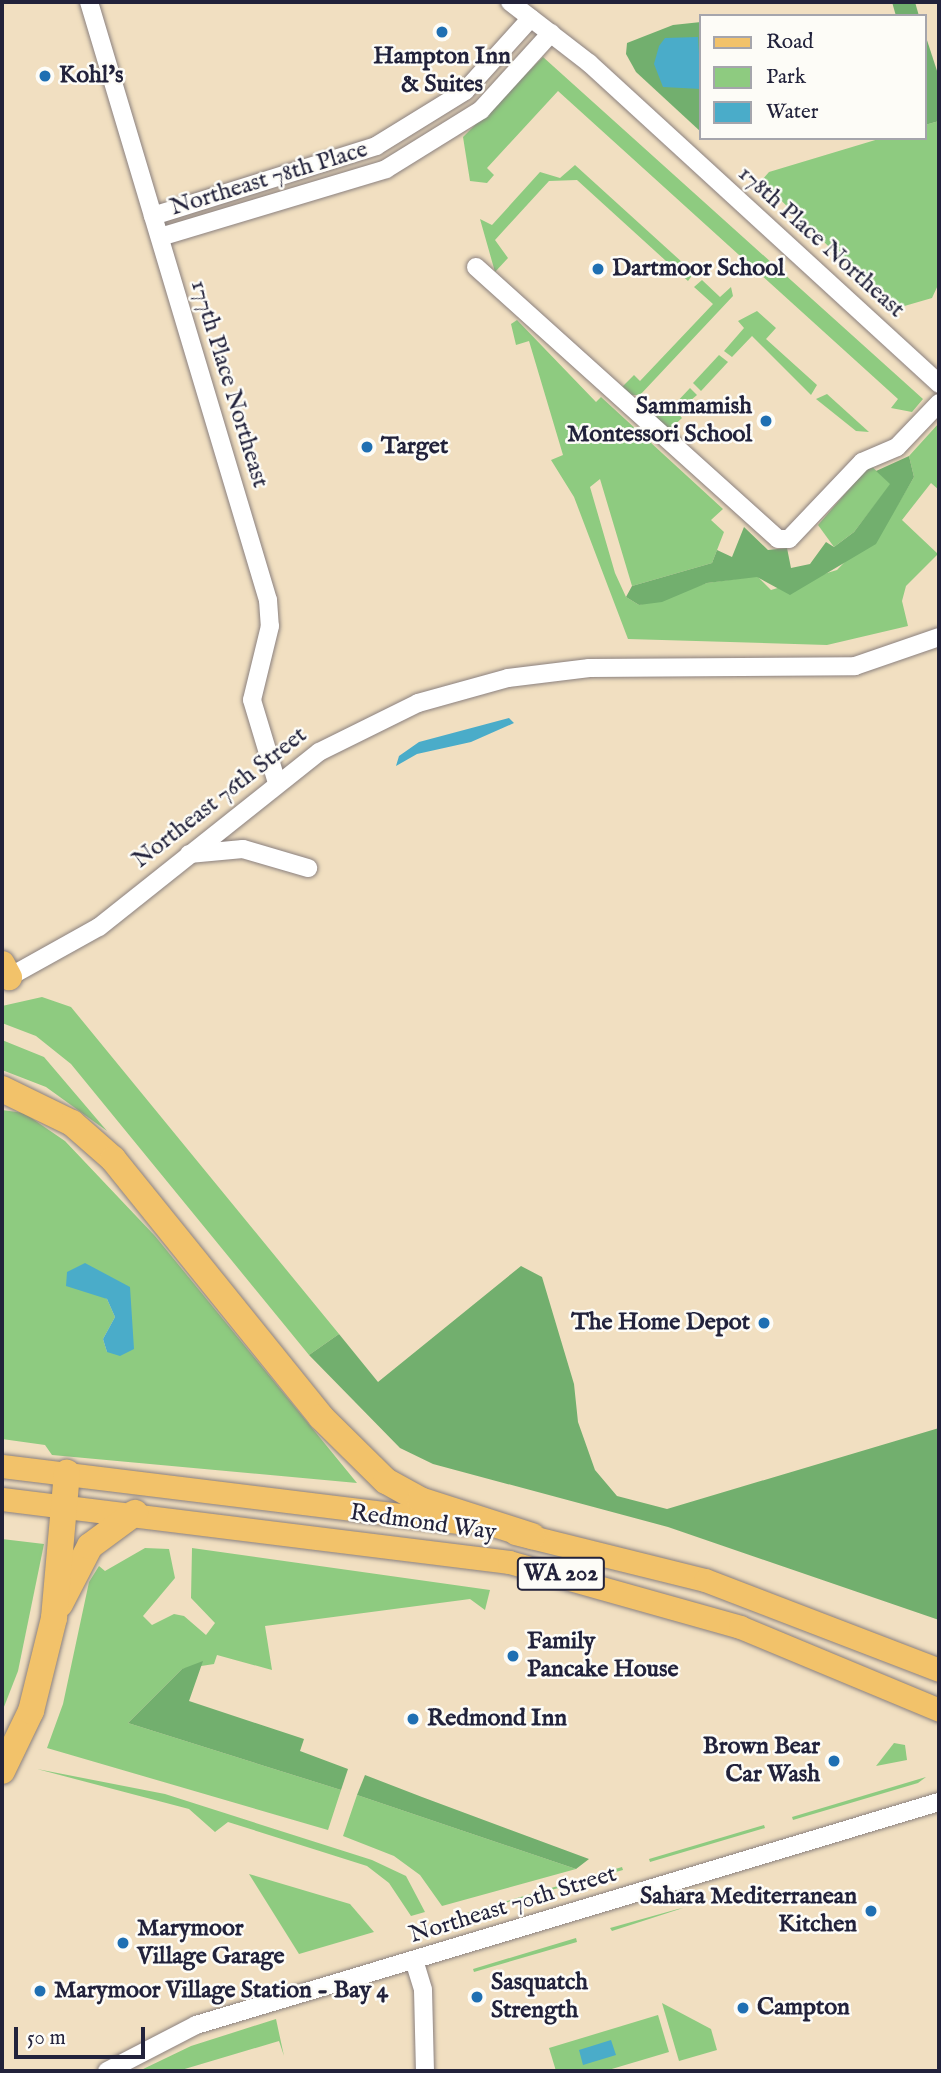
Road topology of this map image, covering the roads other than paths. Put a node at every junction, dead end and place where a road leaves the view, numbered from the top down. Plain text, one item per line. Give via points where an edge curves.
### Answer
1 (89, 2) edge
2 (510, 2) edge
3 (531, 18) junction
4 (551, 33) junction
5 (153, 215) junction
6 (160, 237) junction
7 (476, 267) dead end
8 (939, 384) edge
9 (939, 403) edge
10 (939, 637) edge
11 (277, 783) junction
12 (189, 854) junction
13 (308, 868) dead end
14 (4, 974) edge
15 (2, 1089) edge
16 (2, 1466) edge
17 (67, 1473) junction
18 (2, 1499) edge
19 (63, 1505) junction
20 (135, 1513) junction
21 (532, 1536) junction
22 (54, 1618) junction
23 (939, 1670) edge
24 (939, 1710) edge
25 (3, 1769) edge
26 (939, 1802) edge
27 (414, 1960) junction
28 (107, 2071) edge
29 (425, 2071) edge

1 - 5 street, 177th Place Northeast
2 - 3 street, 178th Place Northeast
3 - 4 street, 178th Place Northeast
3 - 5 street, Northeast 78th Place via 465,91 376,146
4 - 6 street, Northeast 78th Place via 481,110 386,169
4 - 8 street, 178th Place Northeast
5 - 6 street, 177th Place Northeast
6 - 11 street, 177th Place Northeast via 268,600 270,626 252,700
7 - 9 street via 778,539 789,539 862,463 897,447
10 - 11 street, Northeast 76th Street via 855,666 589,668 481,684 357,730
11 - 12 street, Northeast 76th Street
12 - 13 street via 243,849
12 - 14 street, Northeast 76th Street via 99,927
15 - 21 highway via 72,1123 113,1159 321,1416 386,1481 420,1500
16 - 17 main road, Redmond Way / WA 202
17 - 19 highway
17 - 21 main road, Redmond Way / WA 202 via 353,1506
18 - 19 main road, Redmond Way / WA 202
19 - 20 main road, Redmond Way / WA 202
19 - 22 highway
20 - 22 highway via 90,1546
20 - 24 main road, Redmond Way / WA 202 via 444,1550 556,1573 740,1627
21 - 23 main road, Redmond Way / WA 202 via 753,1595
22 - 25 highway via 18,1742
26 - 27 street, Northeast 70th Street
27 - 28 street, Northeast 70th Street via 196,2025
27 - 29 street via 423,1990

